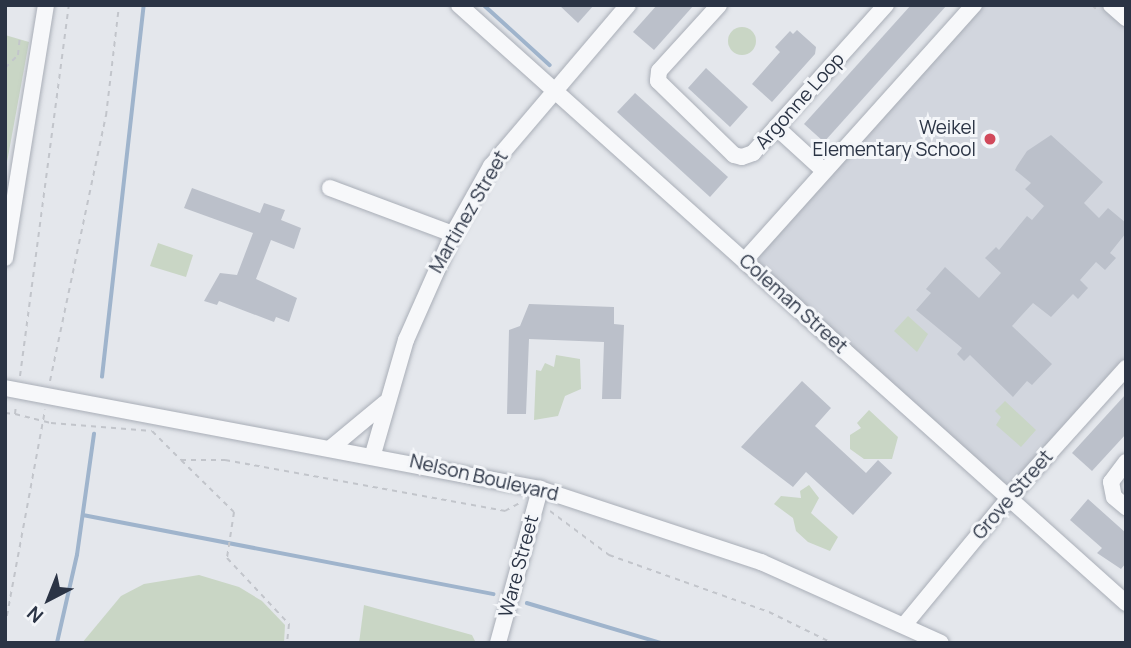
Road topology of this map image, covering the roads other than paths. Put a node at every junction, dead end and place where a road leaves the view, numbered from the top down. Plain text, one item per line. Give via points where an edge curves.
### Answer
1 (459, 5) edge
2 (628, 5) edge
3 (719, 5) edge
4 (886, 5) edge
5 (974, 5) edge
6 (1111, 5) edge
7 (44, 6) edge
8 (1126, 18) edge
9 (553, 89) junction
10 (776, 127) junction
11 (824, 171) junction
12 (330, 188) dead end
13 (453, 234) junction
14 (5, 258) edge
15 (745, 260) junction
16 (1126, 368) edge
17 (12, 389) edge
18 (386, 401) junction
19 (332, 447) junction
20 (373, 454) junction
21 (1126, 462) edge
22 (540, 489) junction
23 (1009, 498) junction
24 (1126, 507) edge
25 (1126, 603) edge
26 (905, 624) junction
27 (498, 643) edge
28 (942, 643) edge

1 - 9 street, Coleman Street
2 - 9 street, Martinez Street
3 - 10 street, Argonne Loop via 659,71 659,86 738,157 750,155
4 - 10 street, Argonne Loop
5 - 11 street
6 - 8 street
7 - 14 street
9 - 13 street, Martinez Street via 491,166
9 - 15 street, Coleman Street
10 - 11 street
11 - 15 street
12 - 13 street
13 - 18 street, Martinez Street via 413,319
15 - 23 street, Coleman Street
16 - 23 street, Grove Street
17 - 19 street, Nelson Boulevard
18 - 19 street
18 - 20 street, Martinez Street
19 - 20 street, Nelson Boulevard
20 - 22 street, Nelson Boulevard
21 - 24 street via 1111,482 1114,497
22 - 26 street, Nelson Boulevard via 727,549
22 - 27 street, Ware Street
23 - 25 street, Coleman Street
23 - 26 street, Grove Street
26 - 28 street, Nelson Boulevard

